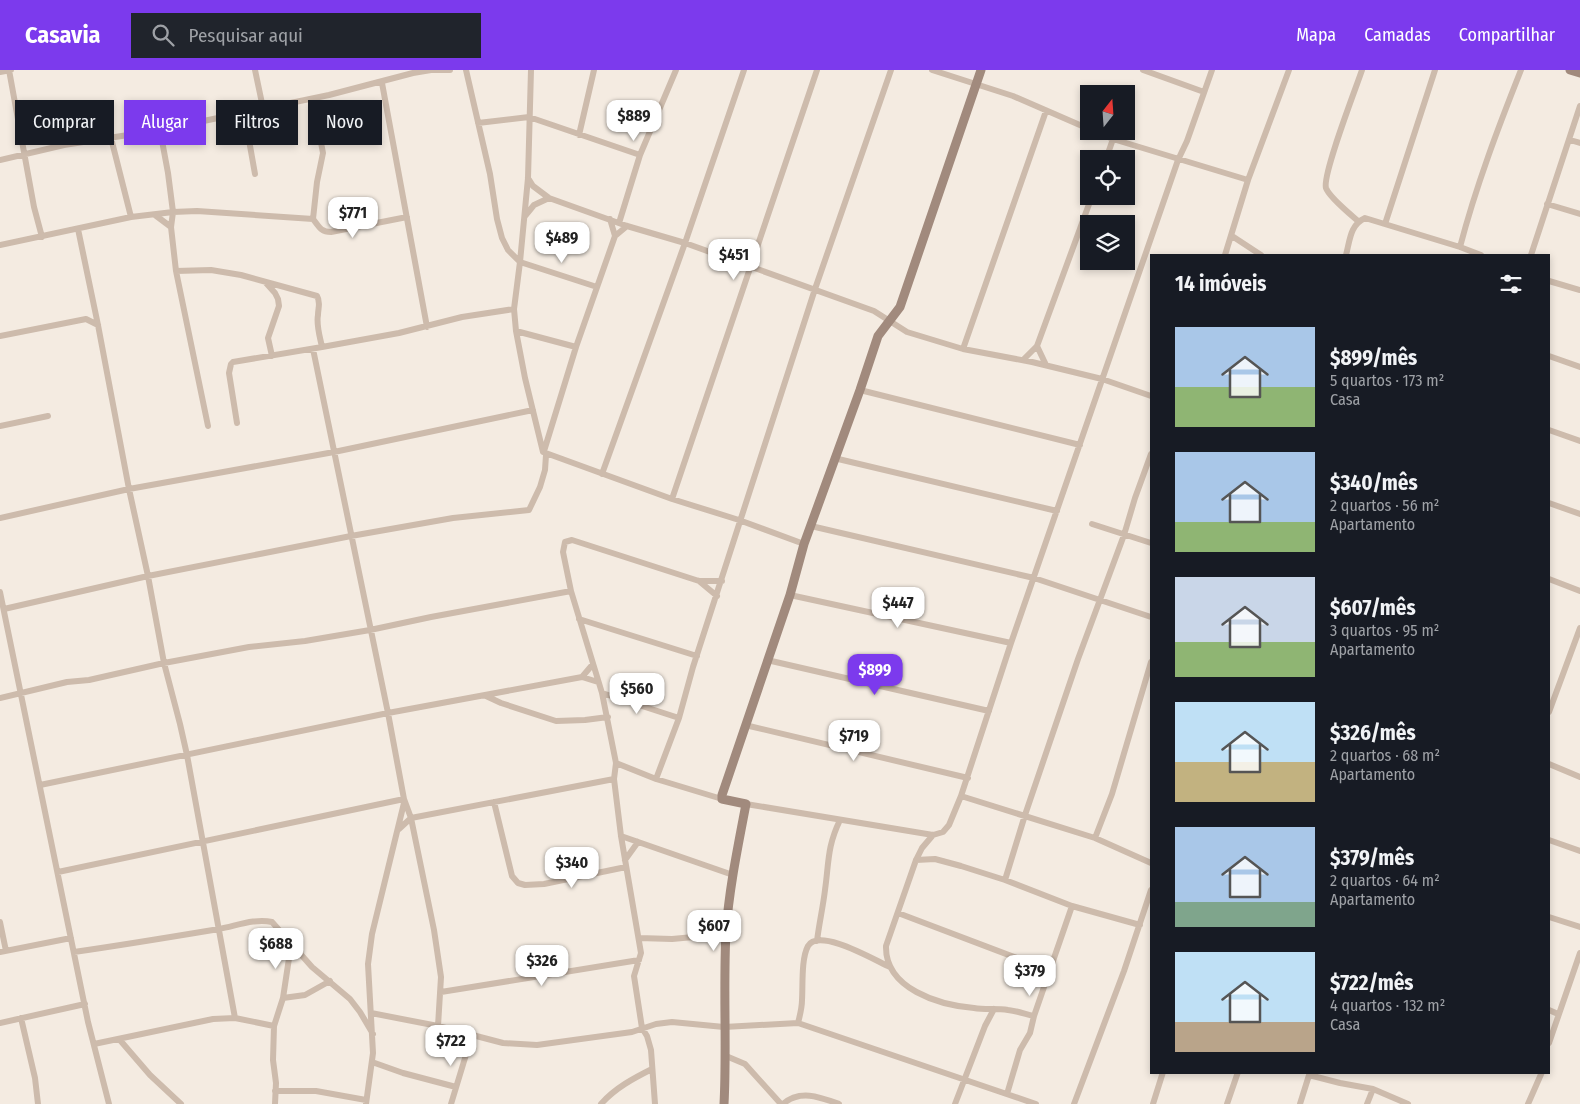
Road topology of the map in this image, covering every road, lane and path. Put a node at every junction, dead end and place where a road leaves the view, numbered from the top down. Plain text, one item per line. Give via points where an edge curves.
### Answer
1 (10, 70) edge
2 (255, 70) edge
3 (450, 70) edge
4 (466, 70) edge
5 (531, 70) edge
6 (594, 70) edge
7 (676, 70) edge
8 (744, 70) edge
9 (817, 70) edge
10 (891, 70) edge
11 (932, 70) edge
12 (981, 70) edge
13 (1143, 70) edge
14 (1212, 70) edge
15 (1289, 70) edge
16 (1362, 70) edge
17 (1435, 70) edge
18 (1521, 70) edge
19 (1570, 70) edge
20 (0, 72) edge
21 (1580, 73) edge
22 (382, 82) junction
23 (977, 83) junction
24 (1204, 92) junction
25 (261, 100) edge
26 (298, 100) edge
27 (1580, 106) edge
28 (1046, 111) junction
29 (529, 117) junction
30 (478, 123) junction
31 (1080, 125) edge
32 (579, 135) junction
33 (1115, 140) edge
34 (1570, 140) junction
35 (1580, 143) edge
36 (70, 145) edge
37 (113, 145) edge
38 (163, 145) edge
39 (250, 145) edge
40 (321, 145) edge
41 (640, 154) junction
42 (24, 156) junction
43 (0, 160) edge
44 (1178, 160) junction
45 (255, 174) dead end
46 (528, 178) junction
47 (1248, 180) junction
48 (549, 198) junction
49 (1548, 204) junction
50 (1089, 205) edge
51 (173, 212) junction
52 (1580, 214) edge
53 (155, 215) junction
54 (131, 217) junction
55 (407, 217) junction
56 (524, 217) junction
57 (313, 219) junction
58 (610, 220) junction
59 (1358, 221) junction
60 (619, 223) junction
61 (1385, 224) junction
62 (627, 226) junction
63 (171, 227) junction
64 (78, 229) junction
65 (614, 236) junction
66 (1232, 236) junction
67 (42, 238) junction
68 (685, 243) junction
69 (0, 245) edge
70 (1460, 247) junction
71 (1225, 254) edge
72 (1259, 254) edge
73 (1346, 254) edge
74 (1478, 254) edge
75 (1532, 254) edge
76 (520, 262) junction
77 (750, 266) junction
78 (176, 271) junction
79 (1550, 281) edge
80 (266, 283) junction
81 (597, 287) junction
82 (815, 289) junction
83 (1580, 290) edge
84 (95, 308) junction
85 (514, 309) junction
86 (86, 319) junction
87 (889, 321) junction
88 (98, 325) junction
89 (427, 327) junction
90 (516, 331) junction
91 (0, 336) edge
92 (1037, 346) junction
93 (322, 347) junction
94 (576, 347) junction
95 (313, 349) junction
96 (962, 349) junction
97 (272, 356) junction
98 (1550, 356) edge
99 (1023, 360) junction
100 (1046, 365) junction
101 (1580, 367) edge
102 (1102, 379) junction
103 (860, 390) junction
104 (1150, 396) edge
105 (533, 410) junction
106 (48, 416) dead end
107 (237, 423) dead end
108 (0, 426) edge
109 (208, 426) dead end
110 (1550, 430) edge
111 (1580, 441) edge
112 (1080, 445) junction
113 (334, 452) junction
114 (545, 454) junction
115 (834, 458) junction
116 (1149, 468) edge
117 (602, 474) junction
118 (129, 489) junction
119 (672, 499) junction
120 (1550, 503) edge
121 (1057, 511) junction
122 (1580, 514) edge
123 (0, 518) edge
124 (739, 520) junction
125 (1092, 524) dead end
126 (811, 526) junction
127 (1124, 535) junction
128 (351, 536) junction
129 (804, 544) junction
130 (1150, 544) edge
131 (148, 576) junction
132 (1034, 578) junction
133 (1550, 579) edge
134 (722, 580) junction
135 (699, 581) junction
136 (1580, 591) edge
137 (0, 592) edge
138 (571, 592) junction
139 (790, 595) junction
140 (716, 596) junction
141 (1100, 601) junction
142 (4, 609) junction
143 (1150, 617) edge
144 (579, 619) junction
145 (1580, 628) edge
146 (370, 630) junction
147 (1011, 643) junction
148 (696, 656) junction
149 (767, 660) junction
150 (164, 663) junction
151 (593, 664) junction
152 (1150, 665) edge
153 (582, 677) junction
154 (598, 682) junction
155 (22, 693) junction
156 (602, 693) junction
157 (486, 696) junction
158 (0, 698) edge
159 (1550, 709) edge
160 (988, 711) junction
161 (388, 713) junction
162 (608, 717) junction
163 (679, 718) junction
164 (745, 725) junction
165 (186, 755) junction
166 (616, 763) junction
167 (1550, 764) edge
168 (1580, 777) edge
169 (968, 778) junction
170 (656, 779) junction
171 (614, 780) junction
172 (40, 785) junction
173 (961, 796) junction
174 (722, 799) junction
175 (404, 800) junction
176 (494, 802) junction
177 (746, 804) junction
178 (1025, 815) junction
179 (411, 818) junction
180 (840, 820) junction
181 (398, 829) junction
182 (933, 835) junction
183 (621, 836) junction
184 (1095, 838) junction
185 (1550, 840) edge
186 (203, 841) junction
187 (638, 842) junction
188 (1580, 851) edge
189 (916, 860) junction
190 (1150, 862) edge
191 (626, 864) junction
192 (58, 872) junction
193 (733, 875) junction
194 (1005, 880) junction
195 (1150, 893) edge
196 (1072, 906) junction
197 (898, 913) junction
198 (1550, 917) edge
199 (0, 922) edge
200 (1140, 925) junction
201 (1580, 927) edge
202 (219, 929) junction
203 (726, 934) junction
204 (71, 938) junction
205 (639, 938) junction
206 (817, 941) junction
207 (291, 945) junction
208 (3, 951) edge
209 (74, 952) junction
210 (1580, 953) edge
211 (640, 960) junction
212 (890, 967) junction
213 (1051, 971) junction
214 (330, 982) junction
215 (441, 992) junction
216 (283, 998) junction
217 (85, 1004) junction
218 (994, 1009) junction
219 (1550, 1010) edge
220 (360, 1012) junction
221 (370, 1012) junction
222 (1558, 1014) junction
223 (1034, 1016) junction
224 (21, 1018) junction
225 (236, 1018) junction
226 (0, 1023) edge
227 (798, 1023) junction
228 (274, 1026) junction
229 (438, 1026) junction
230 (724, 1027) junction
231 (642, 1028) junction
232 (373, 1034) junction
233 (472, 1035) junction
234 (118, 1039) junction
235 (1550, 1040) edge
236 (94, 1044) junction
237 (726, 1056) junction
238 (372, 1062) junction
239 (652, 1069) junction
240 (1162, 1074) edge
241 (1237, 1074) edge
242 (1309, 1074) edge
243 (1541, 1074) edge
244 (964, 1080) junction
245 (456, 1087) junction
246 (1372, 1089) junction
247 (276, 1092) junction
248 (1007, 1094) junction
249 (366, 1102) edge
250 (38, 1104) edge
251 (109, 1104) edge
252 (181, 1104) edge
253 (275, 1104) edge
254 (451, 1104) edge
255 (601, 1104) edge
256 (655, 1104) edge
257 (724, 1104) edge
258 (782, 1104) edge
259 (838, 1104) edge
260 (956, 1104) edge
261 (1036, 1104) edge
262 (1074, 1104) edge
263 (1153, 1104) edge
264 (1227, 1104) edge
265 (1300, 1104) edge
266 (1367, 1104) edge
267 (1408, 1104) edge
268 (1528, 1104) edge

1 - 20 street
1 - 42 street
2 - 25 street
3 - 22 street via 413,73
4 - 30 street
5 - 29 street
6 - 32 street
7 - 41 street
8 - 68 street
9 - 77 street
10 - 82 street
11 - 23 street
12 - 23 street
13 - 24 street
14 - 24 street
15 - 47 street
16 - 59 street via 1334,148 1326,184 1329,193
17 - 61 street
18 - 70 street via 1473,197
19 - 21 street
22 - 26 street
22 - 55 street
23 - 28 street
23 - 87 street via 900,306
24 - 44 street via 1188,141
27 - 34 street
28 - 31 street
28 - 96 street
29 - 30 street
29 - 32 street
29 - 46 street
30 - 76 street via 502,238
32 - 41 street
33 - 44 street
34 - 35 street
34 - 49 street
36 - 42 street
37 - 54 street
38 - 51 street
39 - 45 street
40 - 57 street
41 - 60 street
42 - 43 street
42 - 67 street
44 - 47 street
44 - 102 street
46 - 48 street
46 - 56 street
47 - 66 street
48 - 56 street via 534,205
48 - 58 street
49 - 52 street
49 - 75 street
50 - 92 street
51 - 53 street
51 - 57 street
51 - 63 street
53 - 54 street
53 - 63 street
54 - 64 street
55 - 57 street via 331,232 324,232
55 - 89 street
56 - 76 street
58 - 60 street
58 - 65 street
59 - 61 street via 1365,218
59 - 73 street via 1352,230
60 - 62 street
61 - 70 street
62 - 65 street
62 - 68 street
63 - 78 street
64 - 67 street
64 - 84 street
65 - 81 street
66 - 71 street
66 - 72 street
67 - 69 street
68 - 77 street
68 - 117 street
70 - 74 street
76 - 81 street
76 - 85 street
77 - 82 street
77 - 119 street
78 - 80 street via 241,275
78 - 109 street
79 - 83 street
80 - 93 street via 317,296
80 - 97 street via 275,293 279,306 268,338
81 - 94 street
82 - 87 street via 874,310
82 - 124 street
84 - 86 street
84 - 88 street
85 - 89 street
85 - 90 street
86 - 88 street
86 - 91 street
87 - 96 street via 907,332
87 - 103 street via 878,336
88 - 118 street
89 - 93 street
90 - 94 street
90 - 105 street
92 - 99 street
92 - 100 street
93 - 95 street
94 - 114 street
95 - 97 street
95 - 113 street
96 - 99 street
97 - 107 street via 231,364 229,373
98 - 101 street
99 - 100 street
100 - 102 street
102 - 104 street
102 - 112 street
103 - 112 street
103 - 115 street
105 - 113 street
105 - 114 street
106 - 108 street
110 - 111 street
112 - 121 street
113 - 118 street
113 - 128 street
114 - 117 street
114 - 128 street via 540,488 529,510 454,518
115 - 121 street
115 - 126 street
116 - 127 street via 1135,498
117 - 119 street
118 - 123 street
118 - 131 street
119 - 124 street
120 - 122 street
121 - 132 street
124 - 129 street
124 - 134 street
125 - 127 street
126 - 129 street
126 - 132 street
127 - 130 street
127 - 141 street
128 - 131 street
128 - 146 street
129 - 139 street
131 - 142 street
131 - 150 street
132 - 141 street
132 - 147 street
133 - 136 street
134 - 135 street
134 - 140 street
135 - 138 street via 572,540 565,542 563,552
135 - 140 street
137 - 142 street
138 - 144 street
138 - 146 street
139 - 147 street
139 - 149 street
140 - 148 street
141 - 143 street
141 - 178 street
142 - 155 street
144 - 148 street
144 - 151 street
145 - 159 street
146 - 150 street
146 - 161 street
147 - 160 street
148 - 163 street
149 - 160 street
149 - 164 street
150 - 155 street
150 - 165 street
151 - 153 street
151 - 154 street
152 - 184 street via 1112,794
153 - 154 street
153 - 157 street
154 - 156 street
155 - 158 street
155 - 172 street
156 - 162 street
156 - 163 street
157 - 161 street
157 - 162 street via 556,721
160 - 169 street
161 - 165 street
161 - 175 street
162 - 166 street
163 - 170 street
164 - 169 street
164 - 174 street
165 - 172 street
165 - 186 street
166 - 170 street
166 - 171 street
167 - 168 street
169 - 173 street
170 - 174 street
171 - 176 street
171 - 183 street
172 - 192 street
173 - 178 street
173 - 182 street via 949,825
174 - 177 street
175 - 179 street
175 - 181 street
175 - 186 street
176 - 179 street
176 - 191 street via 512,876 518,883 525,886 544,884
177 - 180 street
177 - 193 street
178 - 184 street
178 - 194 street
179 - 181 street
179 - 215 street via 434,930
180 - 182 street
180 - 206 street via 829,850
181 - 221 street via 372,934 368,964
182 - 189 street
183 - 187 street
183 - 191 street
184 - 190 street
185 - 188 street
186 - 192 street
186 - 202 street
187 - 191 street
187 - 193 street
189 - 194 street via 940,860
189 - 197 street
191 - 205 street
192 - 204 street
193 - 203 street
194 - 196 street
195 - 200 street
196 - 200 street
196 - 213 street
197 - 212 street via 886,946
197 - 213 street
198 - 201 street
199 - 208 street
200 - 262 street
202 - 207 street via 257,921 272,922
202 - 209 street
202 - 225 street
203 - 205 street via 672,939
203 - 230 street
204 - 208 street
204 - 209 street
205 - 211 street
206 - 212 street via 826,940 846,946
206 - 227 street via 808,947 804,964
207 - 214 street
207 - 216 street
209 - 217 street
210 - 222 street
211 - 215 street
211 - 231 street via 634,976
212 - 218 street via 914,992 974,1009
213 - 223 street
214 - 216 street via 305,995
214 - 220 street
215 - 229 street
216 - 228 street
217 - 224 street
217 - 236 street
218 - 223 street
218 - 244 street
219 - 222 street
220 - 221 street
220 - 232 street
221 - 229 street
221 - 232 street
222 - 235 street
223 - 248 street
224 - 226 street
224 - 250 street
225 - 228 street
225 - 234 street via 198,1020
227 - 230 street
227 - 244 street
228 - 247 street
229 - 233 street
230 - 231 street via 672,1022
230 - 237 street
231 - 233 street via 537,1045 503,1043
231 - 239 street via 650,1043
232 - 238 street
233 - 245 street
234 - 236 street
234 - 252 street
236 - 251 street
237 - 257 street
237 - 258 street via 745,1064
238 - 245 street
238 - 249 street
239 - 255 street via 617,1089
239 - 256 street
240 - 263 street
241 - 264 street
242 - 246 street
242 - 265 street
243 - 268 street
244 - 248 street
244 - 260 street
245 - 254 street
246 - 266 street
246 - 267 street
247 - 249 street via 316,1091
247 - 253 street
248 - 261 street
258 - 259 street via 804,1095

